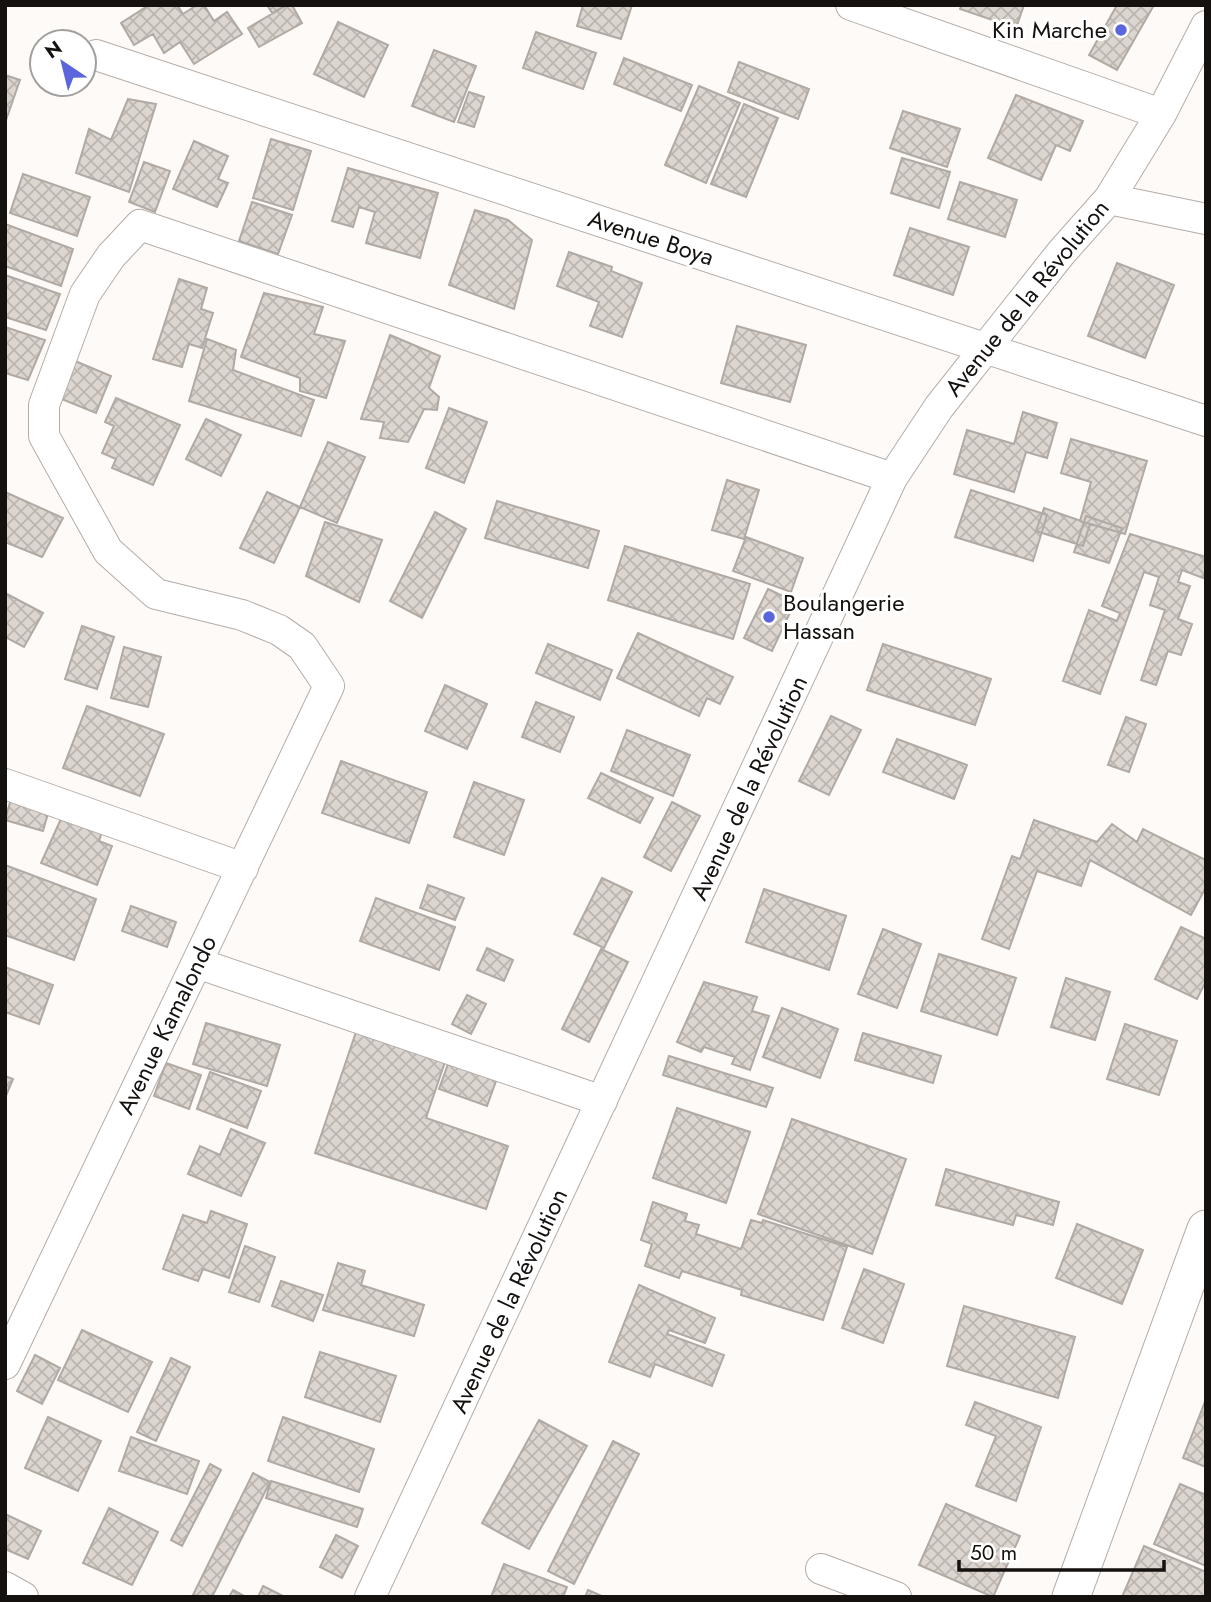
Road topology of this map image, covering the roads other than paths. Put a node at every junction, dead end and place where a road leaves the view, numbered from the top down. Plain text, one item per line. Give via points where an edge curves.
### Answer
1 (851, 5) edge
2 (1206, 26) edge
3 (98, 56) edge
4 (1161, 114) junction
5 (1109, 199) junction
6 (1206, 219) edge
7 (985, 348) junction
8 (1206, 421) edge
9 (892, 478) junction
10 (5, 784) edge
11 (243, 868) junction
12 (197, 963) junction
13 (602, 1101) junction
14 (1206, 1229) edge
15 (5, 1364) edge
16 (821, 1569) dead end
17 (5, 1587) edge
18 (23, 1597) edge
19 (370, 1597) edge
20 (896, 1597) edge
21 (1071, 1597) edge

1 - 4 street
2 - 4 street, Avenue de la Révolution
3 - 7 street, Avenue Boya
4 - 5 street, Avenue de la Révolution
5 - 6 street
5 - 7 street, Avenue de la Révolution
7 - 8 street, Avenue Boya
7 - 9 street, Avenue de la Révolution
9 - 11 street, Avenue Kamalondo via 140,225 85,294 44,405 44,436 108,551 156,594 242,615 279,630 302,646 329,686
9 - 13 street, Avenue de la Révolution
10 - 11 street
11 - 12 street, Avenue Kamalondo
12 - 13 street
12 - 15 street, Avenue Kamalondo
13 - 19 street, Avenue de la Révolution
14 - 21 main road
16 - 20 street
17 - 18 street

